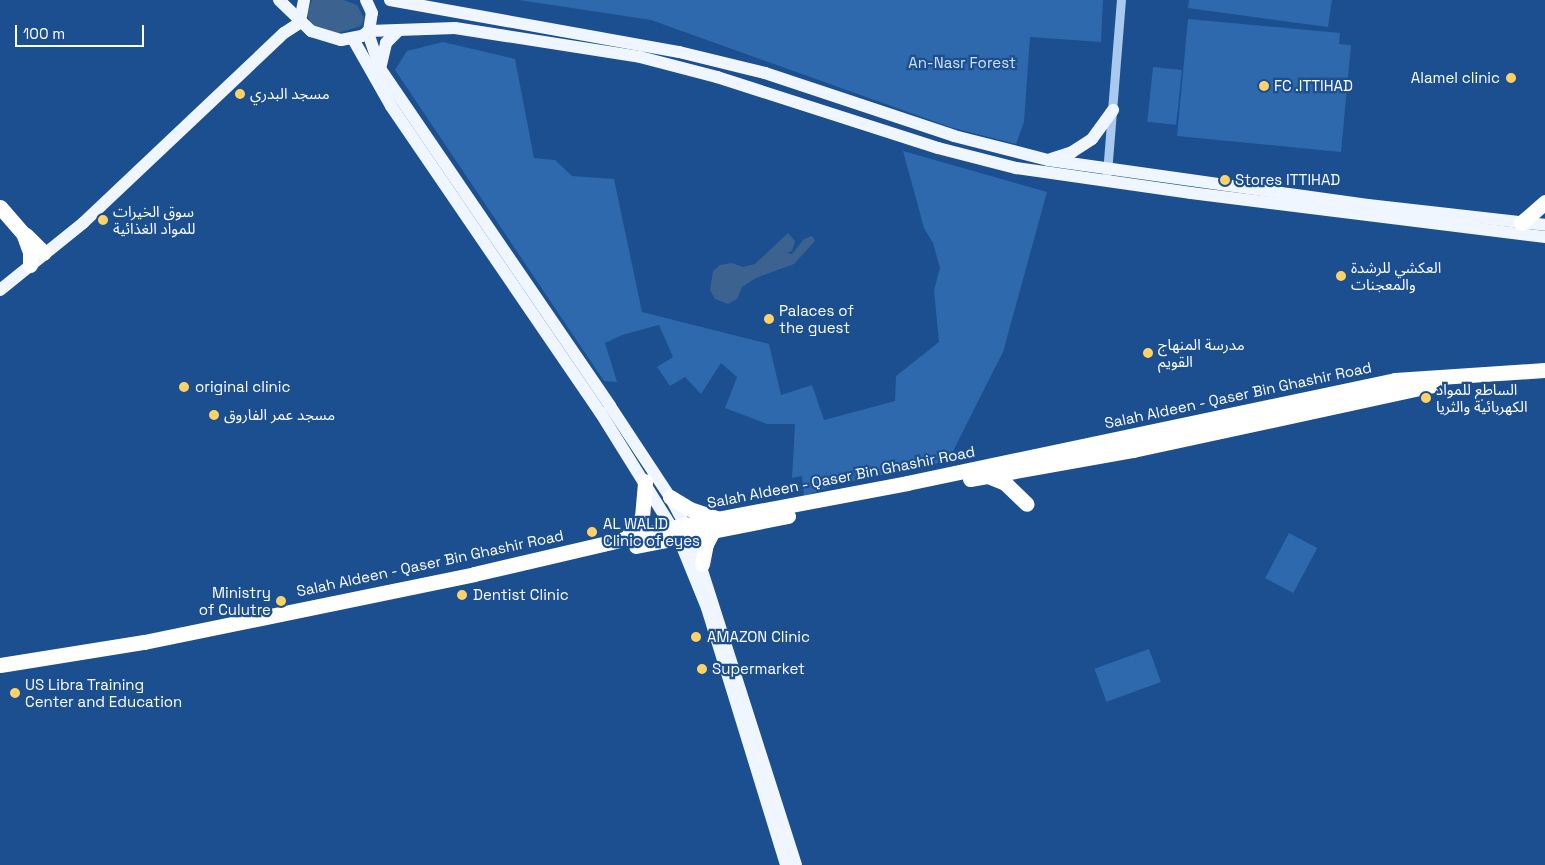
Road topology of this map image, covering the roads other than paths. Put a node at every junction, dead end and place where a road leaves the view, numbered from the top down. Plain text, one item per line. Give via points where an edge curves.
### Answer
1 (279, 0) edge
2 (304, 0) edge
3 (366, 0) edge
4 (390, 0) edge
5 (1121, 0) edge
6 (507, 20) junction
7 (303, 24) junction
8 (399, 30) junction
9 (368, 32) junction
10 (504, 35) junction
11 (353, 39) junction
12 (644, 44) junction
13 (640, 57) junction
14 (382, 70) junction
15 (765, 73) junction
16 (759, 90) junction
17 (1113, 110) junction
18 (1048, 160) junction
19 (1107, 175) junction
20 (1545, 202) edge
21 (0, 207) edge
22 (1522, 223) junction
23 (1545, 225) edge
24 (23, 233) junction
25 (1545, 236) edge
26 (44, 253) junction
27 (30, 265) junction
28 (0, 290) edge
29 (1545, 370) edge
30 (1545, 380) edge
31 (605, 410) junction
32 (987, 476) junction
33 (645, 480) junction
34 (670, 497) junction
35 (1027, 504) dead end
36 (716, 525) junction
37 (682, 532) junction
38 (626, 539) junction
39 (702, 564) junction
40 (0, 664) edge
41 (0, 672) edge
42 (786, 865) edge
43 (796, 865) edge

1 - 7 main road
2 - 7 main road
3 - 9 main road via 372,13
4 - 6 main road
5 - 17 street
6 - 10 main road
6 - 12 main road
7 - 11 main road via 329,38
7 - 26 main road via 269,47 100,207
8 - 9 main road
8 - 10 main road via 455,28
8 - 14 main road via 382,51
9 - 11 main road
9 - 14 main road
10 - 13 main road
11 - 31 main road via 391,106
12 - 13 main road
12 - 15 main road
13 - 16 main road
14 - 31 main road
15 - 16 main road
15 - 18 main road via 900,120
16 - 19 main road via 974,158
17 - 18 main road via 1087,143
17 - 19 street
18 - 19 main road
19 - 22 main road
19 - 25 main road
20 - 22 highway
21 - 24 highway
22 - 23 main road
24 - 26 highway
24 - 27 highway via 30,252
26 - 27 main road
27 - 28 main road
29 - 36 highway, Salah Aldeen - Qaser Bin Ghashir Road via 1395,380
30 - 32 highway, Salah Aldeen - Qaser Bin Ghashir Road via 1440,384 1133,450
31 - 33 main road
31 - 34 main road
32 - 35 highway via 1005,483
32 - 36 highway, Salah Aldeen - Qaser Bin Ghashir Road
33 - 37 main road
33 - 38 highway via 642,517
34 - 36 highway
34 - 37 main road
36 - 37 highway, Salah Aldeen - Qaser Bin Ghashir Road
36 - 39 highway via 706,544
37 - 38 highway, Salah Aldeen - Qaser Bin Ghashir Road
37 - 39 main road
37 - 41 highway, Salah Aldeen - Qaser Bin Ghashir Road via 142,650
37 - 42 main road
38 - 40 highway, Salah Aldeen - Qaser Bin Ghashir Road via 144,642
39 - 43 main road

